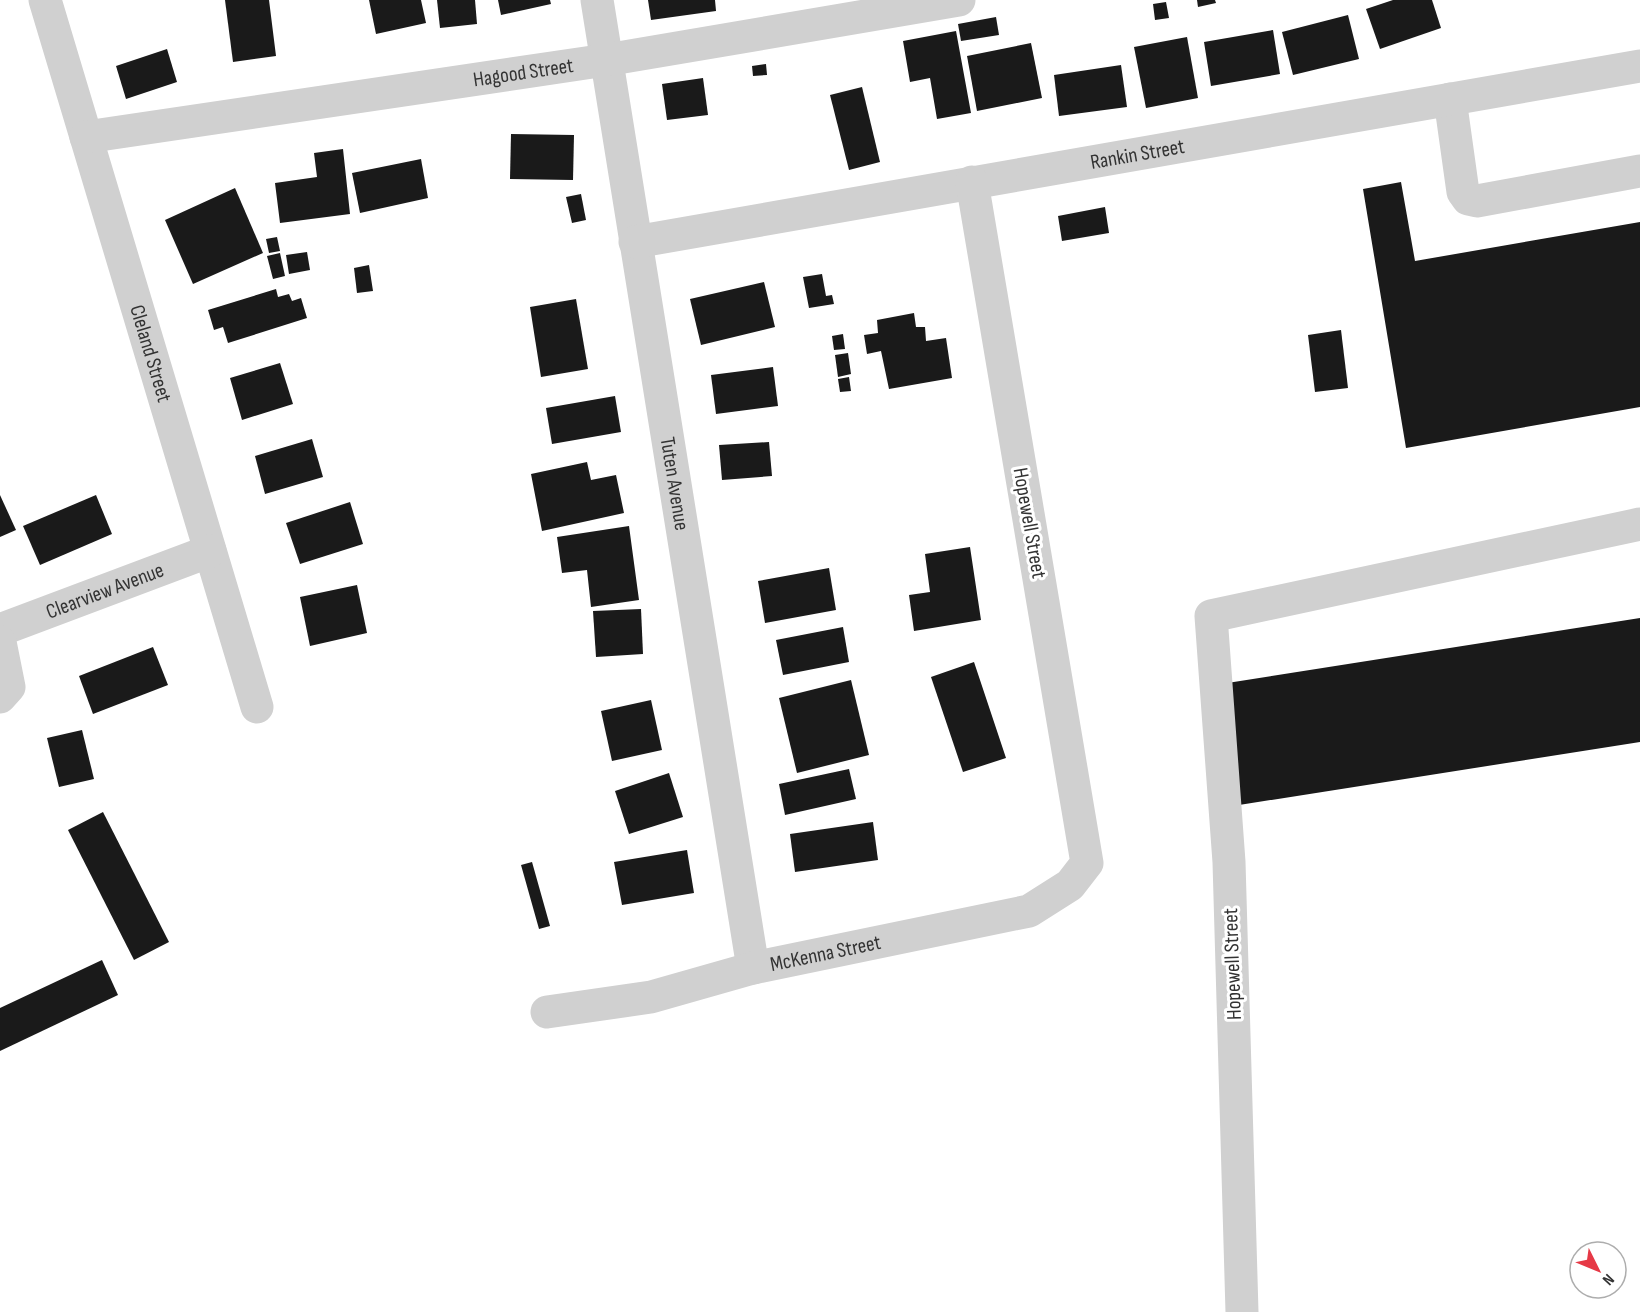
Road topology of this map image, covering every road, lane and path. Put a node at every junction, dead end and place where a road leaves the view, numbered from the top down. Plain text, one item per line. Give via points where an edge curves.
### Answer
1 (45, 0) edge
2 (597, 0) edge
3 (959, 0) edge
4 (606, 60) junction
5 (1640, 66) edge
6 (1450, 99) junction
7 (86, 137) junction
8 (1640, 171) edge
9 (972, 182) junction
10 (635, 242) junction
11 (1640, 524) edge
12 (210, 551) junction
13 (0, 630) edge
14 (0, 642) edge
15 (0, 697) edge
16 (257, 707) dead end
17 (1087, 863) joint
18 (753, 968) junction
19 (547, 1012) dead end
20 (1242, 1312) edge

1 - 7 street, Cleland Street
2 - 4 street, Tuten Avenue
3 - 4 street, Hagood Street
4 - 7 street, Hagood Street
4 - 10 street, Tuten Avenue
5 - 6 street, Rankin Street
6 - 8 street via 1463,192 1468,199 1477,201
6 - 9 street, Rankin Street
7 - 12 street, Cleland Street
9 - 10 street, Rankin Street
9 - 17 street, Hopewell Street
10 - 18 street, Tuten Avenue
11 - 20 street, Hopewell Street via 1211,616 1229,862
12 - 13 street, Clearview Avenue
12 - 16 street, Cleland Street
14 - 15 street via 9,679 9,687
17 - 18 street, McKenna Street via 1070,885 1029,911
18 - 19 street, McKenna Street via 651,997

